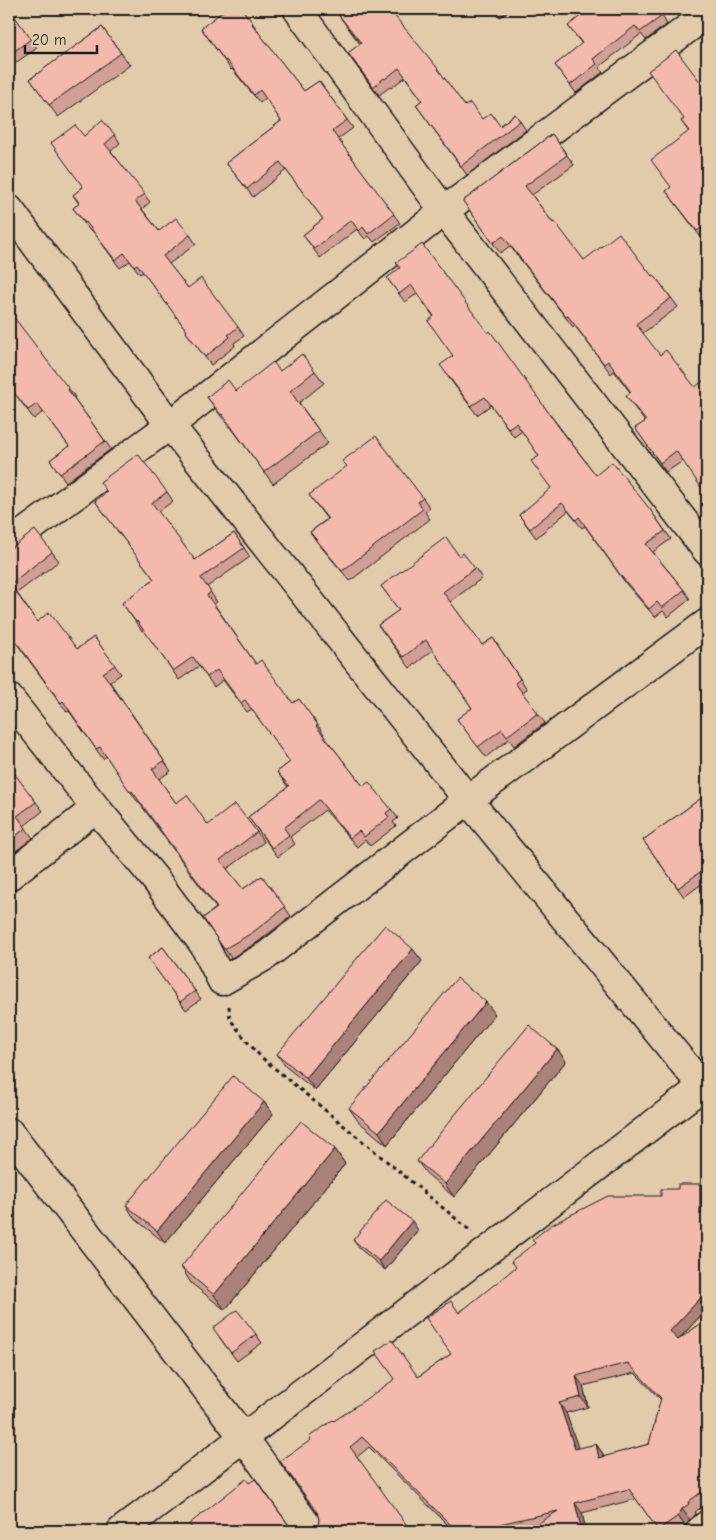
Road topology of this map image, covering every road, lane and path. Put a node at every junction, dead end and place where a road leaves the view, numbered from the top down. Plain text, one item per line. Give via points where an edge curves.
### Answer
1 (297, 9) edge
2 (701, 17) edge
3 (9, 210) edge
4 (444, 211) junction
5 (170, 425) junction
6 (9, 544) edge
7 (707, 551) edge
8 (707, 623) edge
9 (9, 698) edge
10 (468, 800) junction
11 (96, 808) junction
12 (9, 876) edge
13 (222, 981) junction
14 (706, 1087) edge
15 (13, 1148) edge
16 (491, 1248) junction
17 (244, 1438) junction
18 (707, 1525) edge
19 (121, 1531) edge
20 (311, 1531) edge
21 (700, 1531) edge

1 - 4 street
2 - 4 street
3 - 5 street
4 - 5 street
4 - 7 street
5 - 6 street
5 - 10 street
8 - 10 street
9 - 11 street
10 - 13 street via 268,955
10 - 14 street
11 - 12 street
11 - 13 street via 204,945
13 - 16 path via 230,1019 261,1057
14 - 16 street
15 - 17 street
16 - 17 street
17 - 19 street
17 - 20 street
18 - 21 street

